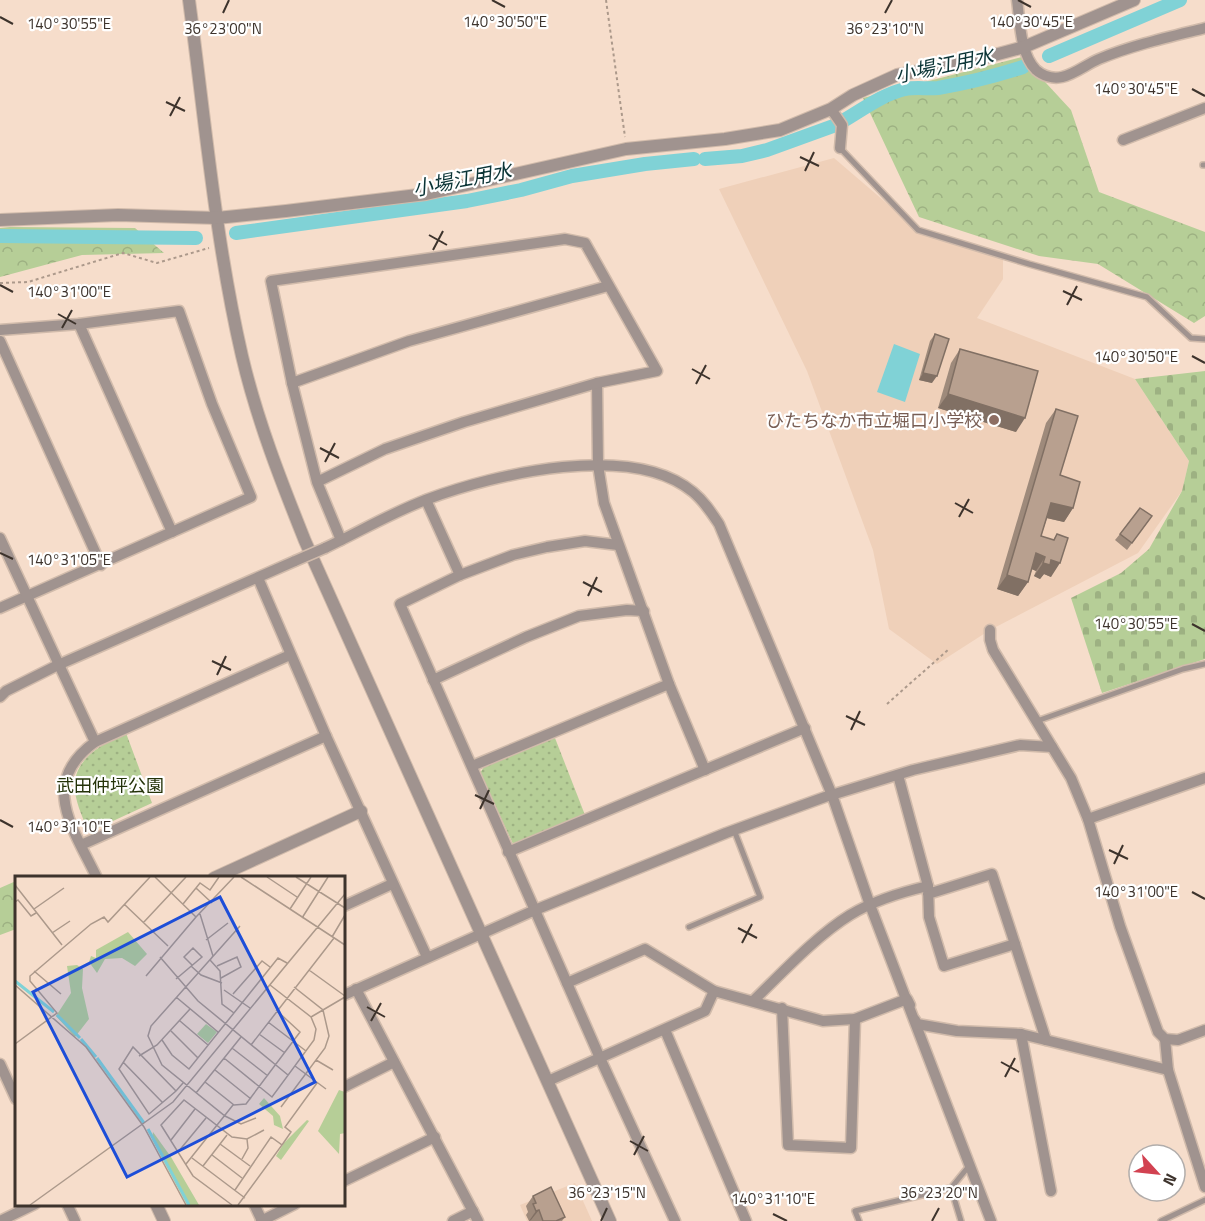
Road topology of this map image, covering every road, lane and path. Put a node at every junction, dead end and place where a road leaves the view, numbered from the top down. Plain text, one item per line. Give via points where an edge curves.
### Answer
1 (189, 0) edge
2 (606, 0) edge
3 (1017, 0) edge
4 (1134, 0) edge
5 (1205, 28) edge
6 (1024, 47) junction
7 (1205, 108) edge
8 (831, 109) junction
9 (1123, 140) dead end
10 (840, 148) joint
11 (626, 149) junction
12 (217, 218) junction
13 (0, 219) edge
14 (220, 245) junction
15 (0, 283) edge
16 (608, 286) junction
17 (79, 324) junction
18 (0, 330) edge
19 (1205, 339) edge
20 (0, 341) edge
21 (597, 383) junction
22 (292, 384) junction
23 (598, 465) junction
24 (317, 482) junction
25 (426, 500) junction
26 (172, 532) junction
27 (0, 538) edge
28 (340, 540) junction
29 (618, 545) junction
30 (101, 565) junction
31 (460, 575) junction
32 (258, 578) junction
33 (26, 596) junction
34 (0, 608) edge
35 (644, 611) junction
36 (990, 630) dead end
37 (949, 649) dead end
38 (290, 655) junction
39 (1205, 664) edge
40 (58, 665) junction
41 (433, 680) junction
42 (669, 684) junction
43 (0, 697) edge
44 (887, 704) dead end
45 (1037, 721) junction
46 (805, 728) junction
47 (326, 736) junction
48 (95, 742) junction
49 (1052, 747) junction
50 (472, 766) junction
51 (705, 770) junction
52 (898, 775) junction
53 (1205, 778) edge
54 (832, 795) junction
55 (361, 811) junction
56 (1088, 819) junction
57 (734, 830) junction
58 (81, 846) junction
59 (508, 852) junction
60 (96, 876) edge
61 (218, 876) edge
62 (393, 884) junction
63 (928, 890) junction
64 (870, 905) junction
65 (345, 906) edge
66 (535, 910) junction
67 (689, 927) dead end
68 (481, 933) junction
69 (1015, 944) junction
70 (427, 957) junction
71 (567, 983) junction
72 (356, 989) junction
73 (714, 991) junction
74 (345, 994) edge
75 (907, 999) junction
76 (753, 1001) junction
77 (782, 1008) junction
78 (855, 1019) junction
79 (917, 1024) junction
80 (665, 1030) junction
81 (1205, 1030) edge
82 (1021, 1034) junction
83 (1165, 1039) junction
84 (1046, 1040) junction
85 (600, 1058) junction
86 (394, 1062) junction
87 (0, 1064) edge
88 (1168, 1070) junction
89 (548, 1081) junction
90 (345, 1086) edge
91 (15, 1097) edge
92 (435, 1137) junction
93 (1201, 1159) edge
94 (970, 1165) junction
95 (345, 1181) edge
96 (1205, 1187) edge
97 (951, 1188) junction
98 (1051, 1191) dead end
99 (1205, 1200) edge
100 (31, 1206) edge
101 (68, 1206) edge
102 (157, 1206) edge
103 (255, 1206) edge
104 (291, 1206) edge
105 (476, 1216) edge
106 (0, 1221) edge
107 (75, 1221) edge
108 (164, 1221) edge
109 (262, 1221) edge
110 (453, 1221) edge
111 (610, 1221) edge
112 (675, 1221) edge
113 (746, 1221) edge
114 (859, 1221) edge
115 (961, 1221) edge
116 (991, 1221) edge
117 (1161, 1221) edge

1 - 12 street
2 - 11 path
3 - 6 street
4 - 6 street
5 - 6 street via 1130,48 1061,77 1050,78 1035,69
6 - 8 street via 897,75
7 - 9 street
8 - 10 street via 842,125
8 - 11 street via 780,130
10 - 19 lane via 918,230 1147,297 1191,338
11 - 12 street via 426,194
12 - 13 street via 118,215
12 - 14 street
14 - 15 path via 157,263 123,254 28,282
14 - 68 street via 242,356 280,480
16 - 21 street via 657,371
16 - 22 street via 409,341
16 - 22 street via 585,243 565,239 271,281
17 - 18 street
17 - 26 street
17 - 26 street via 179,311 251,497
20 - 30 street
21 - 23 street
21 - 24 street via 385,449
22 - 24 street
23 - 25 street via 490,480
23 - 29 street via 604,503
23 - 46 street via 653,472 692,491 706,505 719,524
24 - 28 street
25 - 28 street
25 - 31 street
26 - 30 street
27 - 33 street
28 - 32 street, bridge
29 - 31 street via 585,541 547,547
29 - 35 street
30 - 33 street
31 - 41 street via 400,604
32 - 38 street
32 - 40 street
33 - 34 street
33 - 40 street
35 - 41 street via 579,616
35 - 42 street
36 - 45 street via 993,650
37 - 44 path
38 - 47 street
38 - 48 street
39 - 45 lane
40 - 43 street
40 - 48 street
41 - 50 street
42 - 50 street
42 - 51 street
45 - 49 street
46 - 51 street
46 - 54 street
47 - 55 street
47 - 58 street
48 - 58 street via 73,761 63,792 65,810
49 - 52 street via 1020,745
49 - 56 street via 1071,778
50 - 59 street
51 - 59 street
52 - 54 street
52 - 63 street
53 - 56 street
54 - 57 street
54 - 64 street
55 - 61 street
55 - 62 street
56 - 83 street via 1120,926 1158,1032
57 - 66 street
57 - 67 lane via 760,897
58 - 60 street
59 - 66 street
62 - 65 street
62 - 70 street
63 - 64 street
63 - 69 street via 992,874
63 - 69 street via 929,917 944,966
64 - 75 street
64 - 76 street via 849,915
66 - 68 street
66 - 71 street
68 - 70 street
68 - 89 street
69 - 84 street
70 - 72 street
71 - 73 street via 645,949
71 - 85 street
72 - 74 street
72 - 86 street
73 - 76 street
73 - 80 street via 705,1011
75 - 78 street
75 - 79 street
76 - 77 street
77 - 78 street via 823,1021
77 - 78 street via 788,1145 851,1148
79 - 82 street via 957,1031
79 - 94 street
80 - 85 street
80 - 113 street
81 - 83 street via 1178,1040
82 - 84 street
82 - 98 street
83 - 88 street
84 - 88 street
85 - 89 street
85 - 112 street
86 - 90 street
86 - 92 street
87 - 91 street
88 - 93 street
89 - 111 street
92 - 95 street
92 - 105 street
93 - 96 street
94 - 97 lane
94 - 116 street
97 - 114 lane via 855,1211
97 - 115 lane
99 - 117 lane
100 - 106 street
101 - 107 street
102 - 108 street
103 - 109 street
104 - 109 street
105 - 110 street

